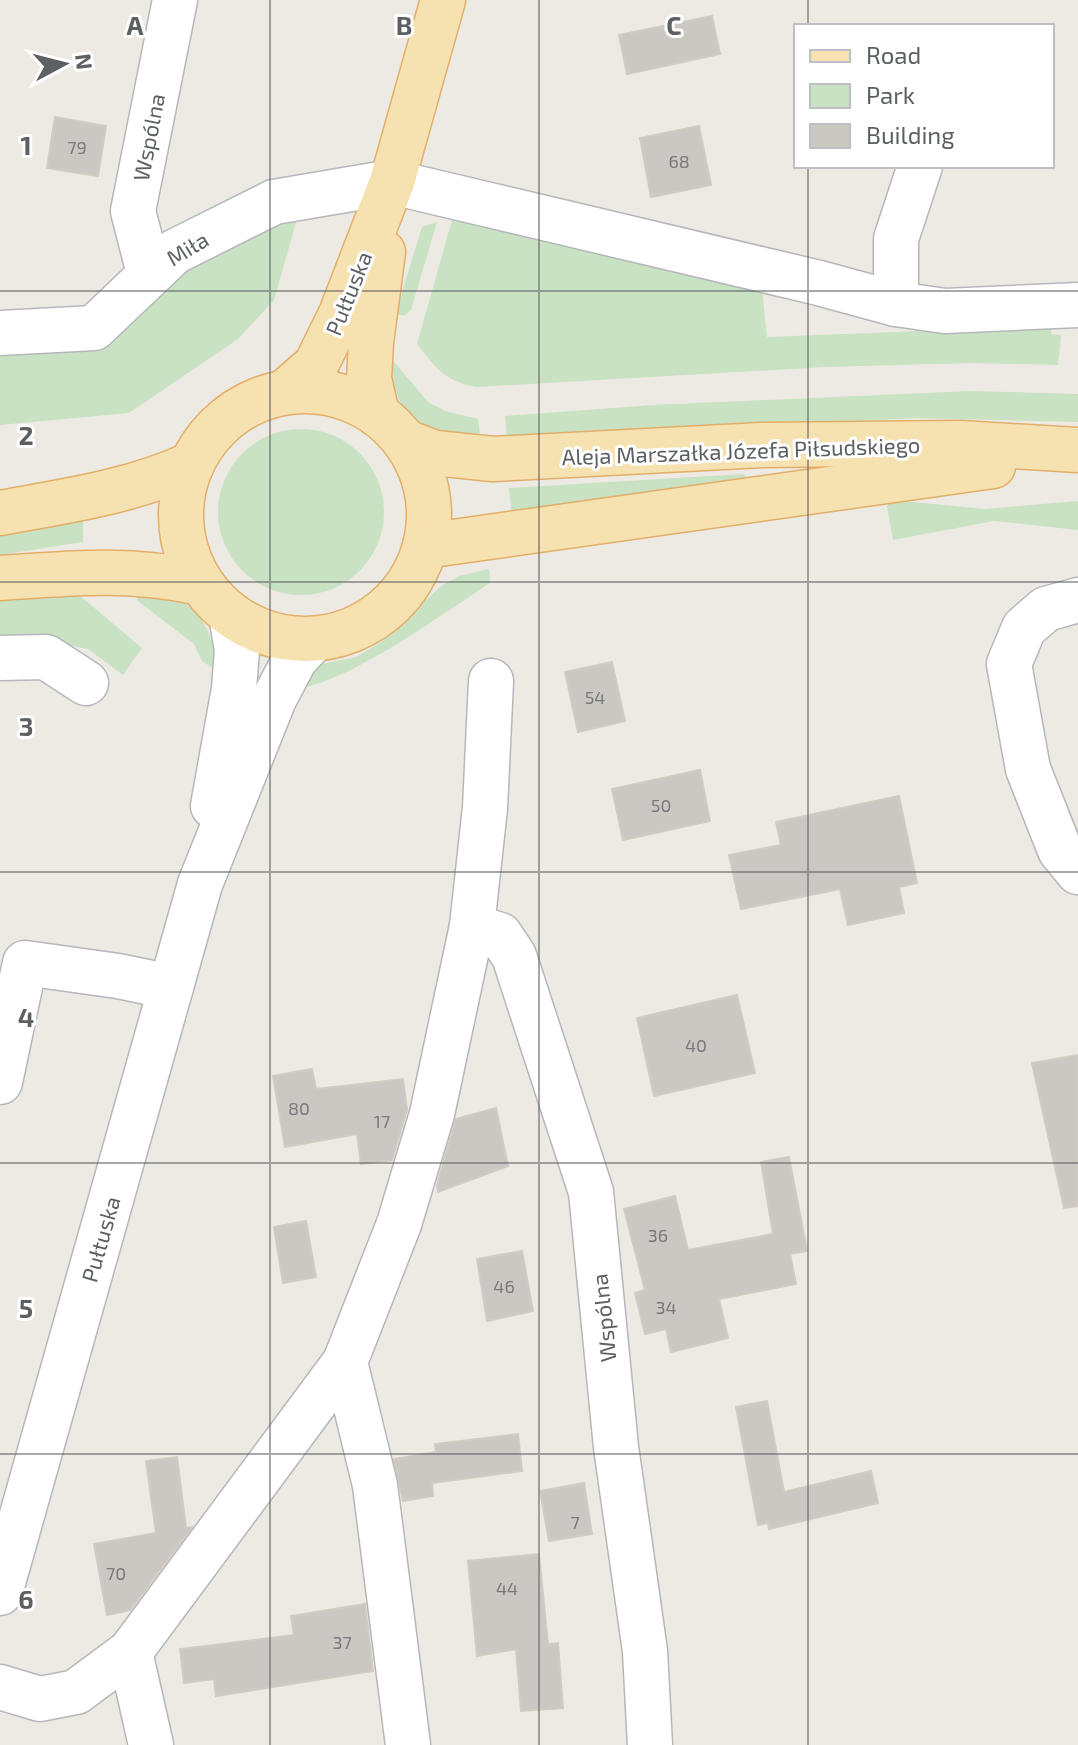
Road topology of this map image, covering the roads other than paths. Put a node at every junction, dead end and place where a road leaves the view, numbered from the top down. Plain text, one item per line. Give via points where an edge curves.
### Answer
1 (175, 0) edge
2 (443, 0) edge
3 (919, 168) edge
4 (392, 182) junction
5 (149, 273) junction
6 (896, 304) junction
7 (1078, 305) edge
8 (0, 333) edge
9 (285, 392) junction
10 (391, 428) junction
11 (1078, 453) edge
12 (192, 464) junction
13 (0, 513) edge
14 (425, 546) junction
15 (0, 578) edge
16 (201, 583) junction
17 (1078, 600) edge
18 (231, 615) junction
19 (314, 639) junction
20 (0, 658) edge
21 (491, 681) dead end
22 (86, 683) dead end
23 (1078, 872) edge
24 (200, 884) junction
25 (472, 926) junction
26 (171, 987) junction
27 (0, 1082) edge
28 (345, 1362) junction
29 (0, 1593) edge
30 (130, 1652) junction
31 (0, 1687) edge
32 (151, 1745) edge
33 (408, 1745) edge
34 (650, 1745) edge

1 - 5 street, Wspólna via 133,211
2 - 4 main road, Pułtuska
3 - 6 street via 896,239
4 - 5 street, Miła via 274,202 174,252
4 - 6 street
4 - 9 main road, Pułtuska via 316,365
4 - 10 main road, Pułtuska via 369,379
5 - 8 street, Miła via 94,328
6 - 7 street via 945,311
9 - 10 main road via 333,394 356,401
9 - 12 main road via 250,404 220,424
10 - 11 main road, Aleja Marszałka Józefa Piłsudskiego via 435,453 493,459 762,445 960,443
10 - 14 main road via 419,466 427,492
11 - 14 main road, Aleja Marszałka Józefa Piłsudskiego
12 - 13 main road via 117,491
12 - 16 main road via 181,524
14 - 19 main road via 393,603 356,628
15 - 16 main road via 120,571
16 - 18 main road
17 - 23 street via 1046,609 1024,628 1009,664 1028,769 1060,850
18 - 19 main road via 270,634
18 - 24 street, Pułtuska via 237,650 234,689
19 - 24 street, Pułtuska via 295,659 274,699
20 - 22 street via 46,657
21 - 25 street
24 - 26 street, Pułtuska
25 - 28 street via 424,1142 399,1224
25 - 34 street, Wspólna via 500,935 514,956 591,1192 616,1447 645,1651
26 - 27 street via 25,963
26 - 29 street, Pułtuska
28 - 30 street
28 - 33 street via 375,1485
30 - 31 street via 76,1692 40,1699
30 - 32 street

